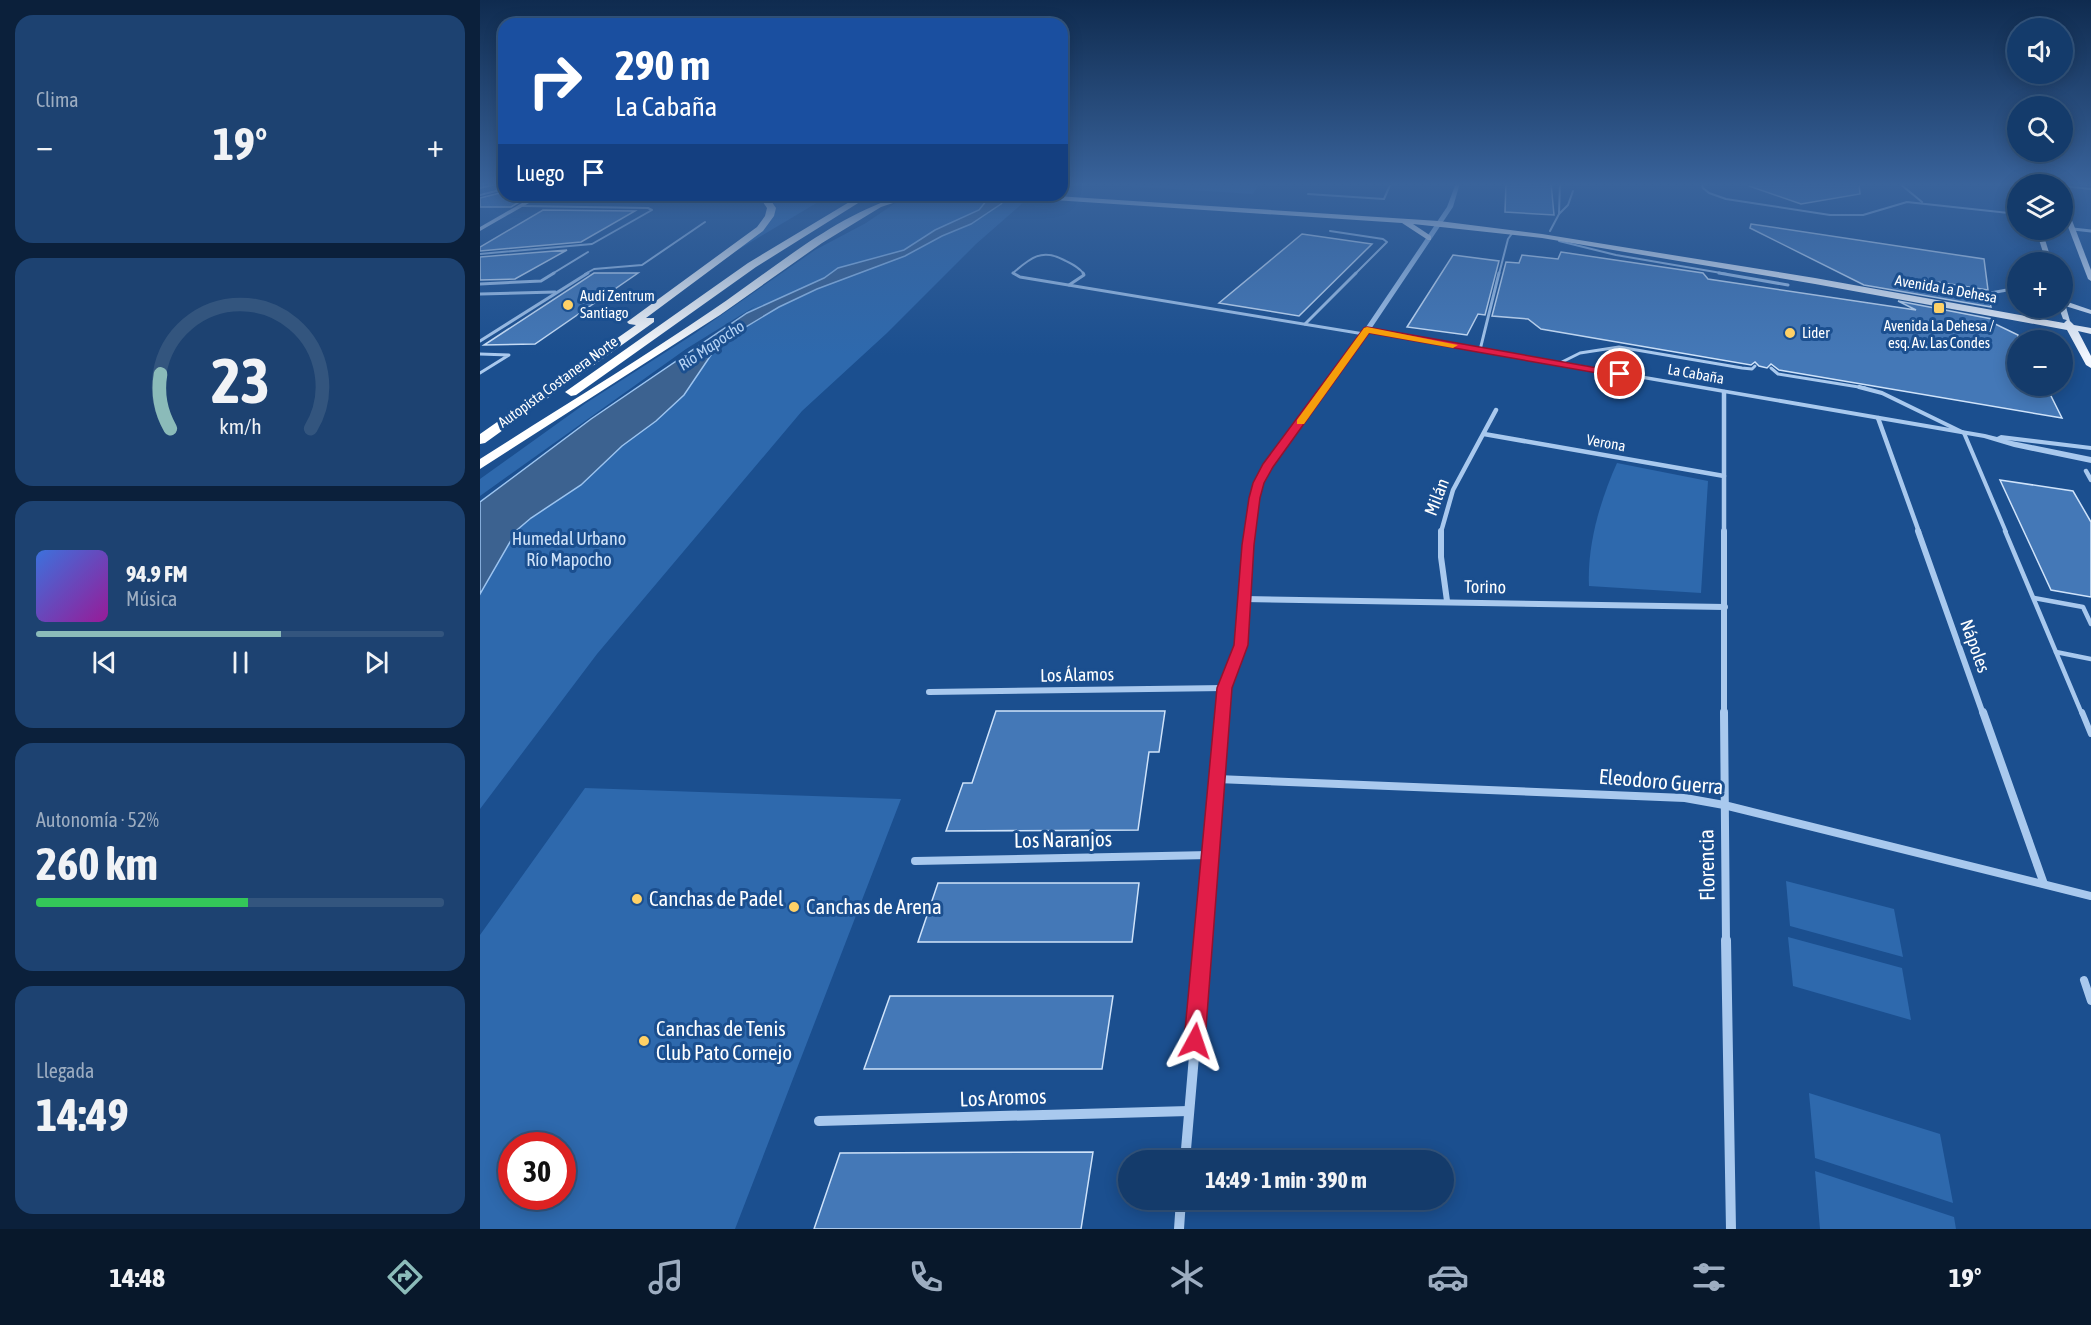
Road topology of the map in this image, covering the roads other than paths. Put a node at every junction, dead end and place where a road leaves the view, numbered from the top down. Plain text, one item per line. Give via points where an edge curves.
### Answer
1 (603, 240) edge
2 (678, 240) edge
3 (743, 240) edge
4 (776, 240) edge
5 (791, 240) edge
6 (821, 240) edge
7 (1385, 240) edge
8 (1426, 240) edge
9 (1508, 240) edge
10 (1567, 240) edge
11 (1582, 240) edge
12 (2077, 240) edge
13 (588, 252) dead end
14 (480, 254) edge
15 (2091, 279) edge
16 (480, 284) edge
17 (1924, 284) dead end
18 (1069, 285) junction
19 (1788, 285) dead end
20 (2007, 290) edge
21 (556, 292) junction
22 (480, 294) edge
23 (2073, 306) edge
24 (2091, 312) edge
25 (2066, 318) edge
26 (2068, 323) junction
27 (1305, 324) junction
28 (2091, 326) edge
29 (1365, 332) junction
30 (2091, 332) edge
31 (480, 340) edge
32 (1480, 350) junction
33 (480, 354) edge
34 (1558, 364) junction
35 (2091, 365) edge
36 (1755, 366) dead end
37 (1771, 368) dead end
38 (480, 373) edge
39 (1724, 392) junction
40 (542, 395) junction
41 (1496, 410) dead end
42 (1878, 418) junction
43 (1964, 433) junction
44 (1484, 434) junction
45 (1985, 436) junction
46 (480, 440) edge
47 (2091, 448) edge
48 (480, 459) edge
49 (2091, 460) edge
50 (480, 465) edge
51 (2086, 471) dead end
52 (1724, 476) junction
53 (2091, 480) edge
54 (2034, 598) junction
55 (1244, 599) junction
56 (1447, 601) junction
57 (1725, 607) junction
58 (2091, 624) edge
59 (2056, 652) junction
60 (2091, 659) edge
61 (1225, 688) junction
62 (930, 692) dead end
63 (2091, 734) edge
64 (1217, 779) junction
65 (1724, 805) junction
66 (1210, 855) junction
67 (915, 861) dead end
68 (2044, 884) junction
69 (2091, 896) edge
70 (2084, 980) dead end
71 (2091, 1001) edge
72 (1189, 1111) junction
73 (819, 1121) dead end
74 (1186, 1150) edge
75 (1180, 1210) edge
76 (1179, 1229) edge
77 (1731, 1229) edge

1 - 14 lane
2 - 21 lane via 642,265 594,269
3 - 40 highway
4 - 40 highway, Autopista Costanera Norte via 721,273
5 - 48 highway, Autopista Costanera Norte via 653,333
6 - 50 highway via 716,313
7 - 27 lane
8 - 29 street
9 - 32 lane
10 - 19 lane via 1617,255
11 - 26 main road, Avenida La Dehesa
12 - 15 main road
13 - 16 lane via 542,281
17 - 20 lane via 1985,294
18 - 18 lane via 1020,277 1013,273 1035,254 1053,253 1082,270 1084,276
18 - 27 lane
21 - 22 lane
21 - 31 lane
23 - 24 main road
25 - 26 main road
26 - 28 main road, Avenida La Dehesa
26 - 30 main road, Avenida La Dehesa
26 - 35 main road
27 - 29 lane
29 - 32 street, La Cabaña
29 - 55 street via 1258,483
32 - 34 street, La Cabaña
33 - 38 lane via 509,355
34 - 36 lane via 1580,353 1618,347 1742,368
34 - 39 street, La Cabaña
37 - 43 lane via 1778,374 1882,393
39 - 42 street, La Cabaña
39 - 52 street, Florencia
40 - 46 highway, Autopista Costanera Norte
41 - 44 street, Milán
42 - 43 street, La Cabaña
42 - 68 street, Nápoles
43 - 45 street, La Cabaña
43 - 54 lane
44 - 52 street, Verona
44 - 56 street, Milán via 1442,521 1440,559
45 - 47 street, La Cabaña
45 - 49 street, La Cabaña
51 - 53 street
52 - 57 street, Florencia
54 - 58 lane via 2083,607
54 - 59 lane
55 - 56 street, Torino
55 - 61 street via 1241,645
56 - 57 street, Torino
57 - 65 street, Florencia
59 - 60 lane
59 - 63 lane
61 - 62 street, Los Álamos
61 - 64 street
64 - 65 street, Eleodoro Guerra via 1662,795
64 - 66 street
65 - 68 street, Eleodoro Guerra
65 - 77 street, Florencia
66 - 67 street, Los Naranjos
66 - 72 street
68 - 69 street, Eleodoro Guerra
70 - 71 lane
72 - 73 street, Los Aromos
72 - 74 street
75 - 76 street

